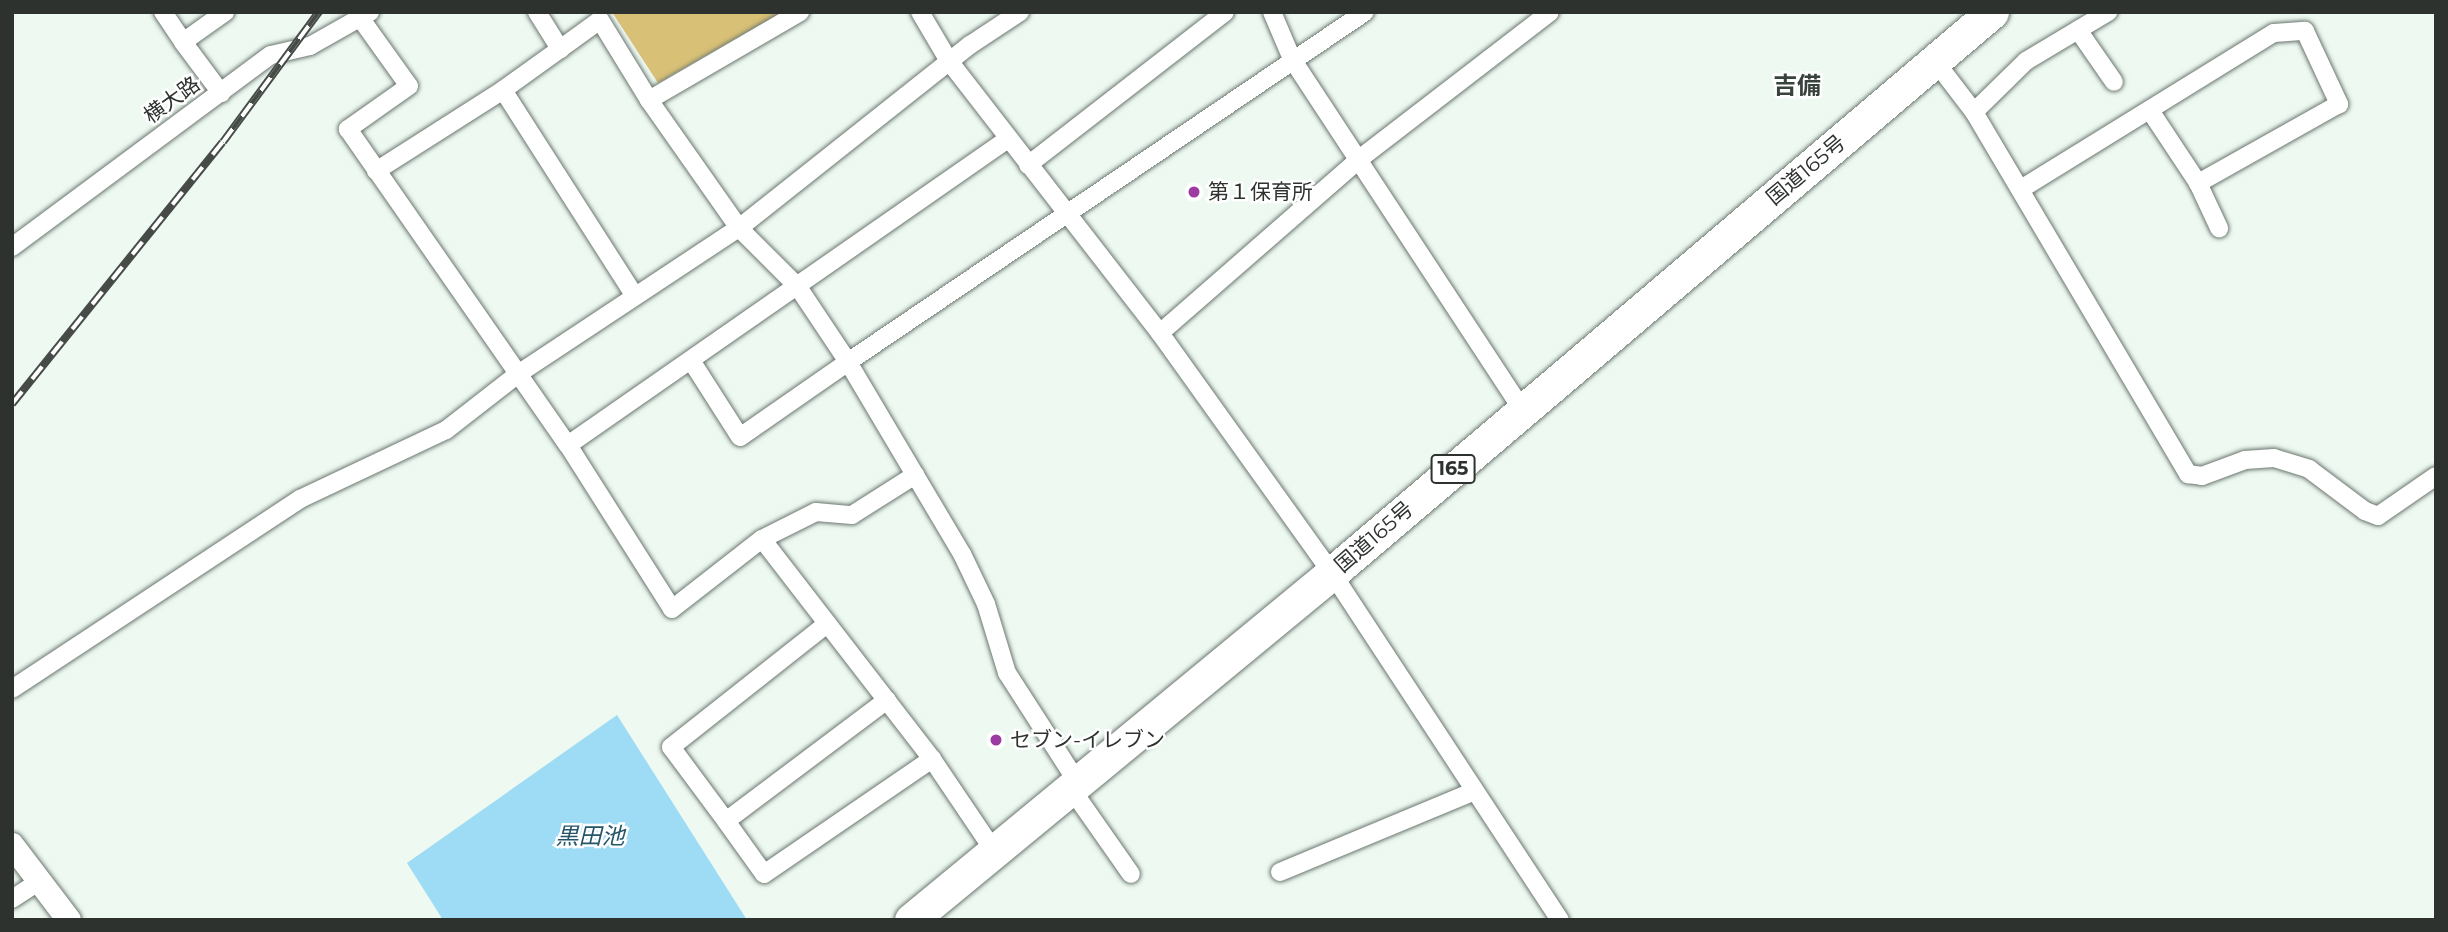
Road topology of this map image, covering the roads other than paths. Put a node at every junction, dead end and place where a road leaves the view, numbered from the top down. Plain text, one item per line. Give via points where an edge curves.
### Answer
1 (163, 12) edge
2 (225, 12) edge
3 (537, 12) edge
4 (800, 12) edge
5 (920, 12) edge
6 (1020, 12) edge
7 (1225, 12) edge
8 (1272, 12) edge
9 (1365, 12) edge
10 (1550, 12) edge
11 (1992, 12) edge
12 (2108, 12) edge
13 (365, 15) edge
14 (600, 16) edge
15 (2078, 30) junction
16 (183, 42) junction
17 (560, 49) junction
18 (1292, 59) junction
19 (949, 61) junction
20 (1935, 61) junction
21 (2114, 82) dead end
22 (503, 90) junction
23 (221, 93) junction
24 (649, 100) junction
25 (1974, 112) junction
26 (2151, 112) junction
27 (1008, 139) junction
28 (1357, 160) junction
29 (1028, 165) junction
30 (376, 171) junction
31 (2198, 183) junction
32 (2021, 189) junction
33 (1068, 218) junction
34 (739, 228) junction
35 (2219, 228) dead end
36 (12, 247) edge
37 (798, 287) junction
38 (634, 295) junction
39 (1160, 333) junction
40 (692, 362) junction
41 (848, 362) junction
42 (518, 374) junction
43 (1522, 409) junction
44 (568, 445) junction
45 (915, 475) junction
46 (2436, 476) edge
47 (762, 539) junction
48 (1332, 573) junction
49 (827, 624) junction
50 (12, 689) edge
51 (887, 700) junction
52 (932, 759) junction
53 (1073, 784) junction
54 (1472, 792) junction
55 (726, 821) junction
56 (12, 845) edge
57 (994, 851) junction
58 (1280, 872) dead end
59 (1131, 874) dead end
60 (40, 881) junction
61 (12, 898) edge
62 (69, 920) edge
63 (911, 920) edge
64 (1560, 920) edge

1 - 16 street
2 - 16 street
3 - 17 street
4 - 24 street
5 - 19 street
6 - 19 street
7 - 29 street
8 - 18 street
9 - 18 street
10 - 28 street
11 - 20 highway, 国道165号 / 165
12 - 15 street
13 - 23 street, 横大路 via 310,46 271,55
13 - 30 street via 409,86 348,129
14 - 17 street
14 - 24 street
15 - 21 street
15 - 25 street via 2026,61
16 - 23 street
17 - 22 street
18 - 28 street
18 - 33 street
19 - 27 street
19 - 34 street
20 - 25 street
20 - 43 highway, 国道165号 / 165
22 - 30 street
22 - 38 street
23 - 36 street, 横大路
24 - 34 street
25 - 32 street
26 - 31 street
26 - 31 street via 2274,33 2305,31 2339,104
26 - 32 street
27 - 29 street
27 - 37 street
28 - 39 street
28 - 43 street
29 - 33 street
30 - 42 street
31 - 35 street
32 - 46 street via 2188,474 2202,476 2245,460 2274,458 2309,470 2378,516
33 - 39 street
33 - 41 street
34 - 37 street
34 - 38 street
37 - 40 street
37 - 41 street
38 - 42 street
39 - 48 street
40 - 41 street via 740,436
40 - 44 street
41 - 45 street
42 - 44 street
42 - 50 street via 446,430 300,499
43 - 48 highway, 国道165号 / 165
44 - 47 street via 673,609
45 - 47 street via 852,515 816,512
45 - 53 street via 986,604 1007,673
47 - 49 street
48 - 53 highway, 国道165号 / 165
48 - 54 street
49 - 51 street
49 - 55 street via 671,747
51 - 52 street
51 - 55 street
52 - 55 street via 764,874
52 - 57 street
53 - 57 highway, 国道165号 / 165
53 - 59 street
54 - 58 street
54 - 64 street
56 - 60 street
57 - 63 highway, 国道165号 / 165
60 - 61 street
60 - 62 street

